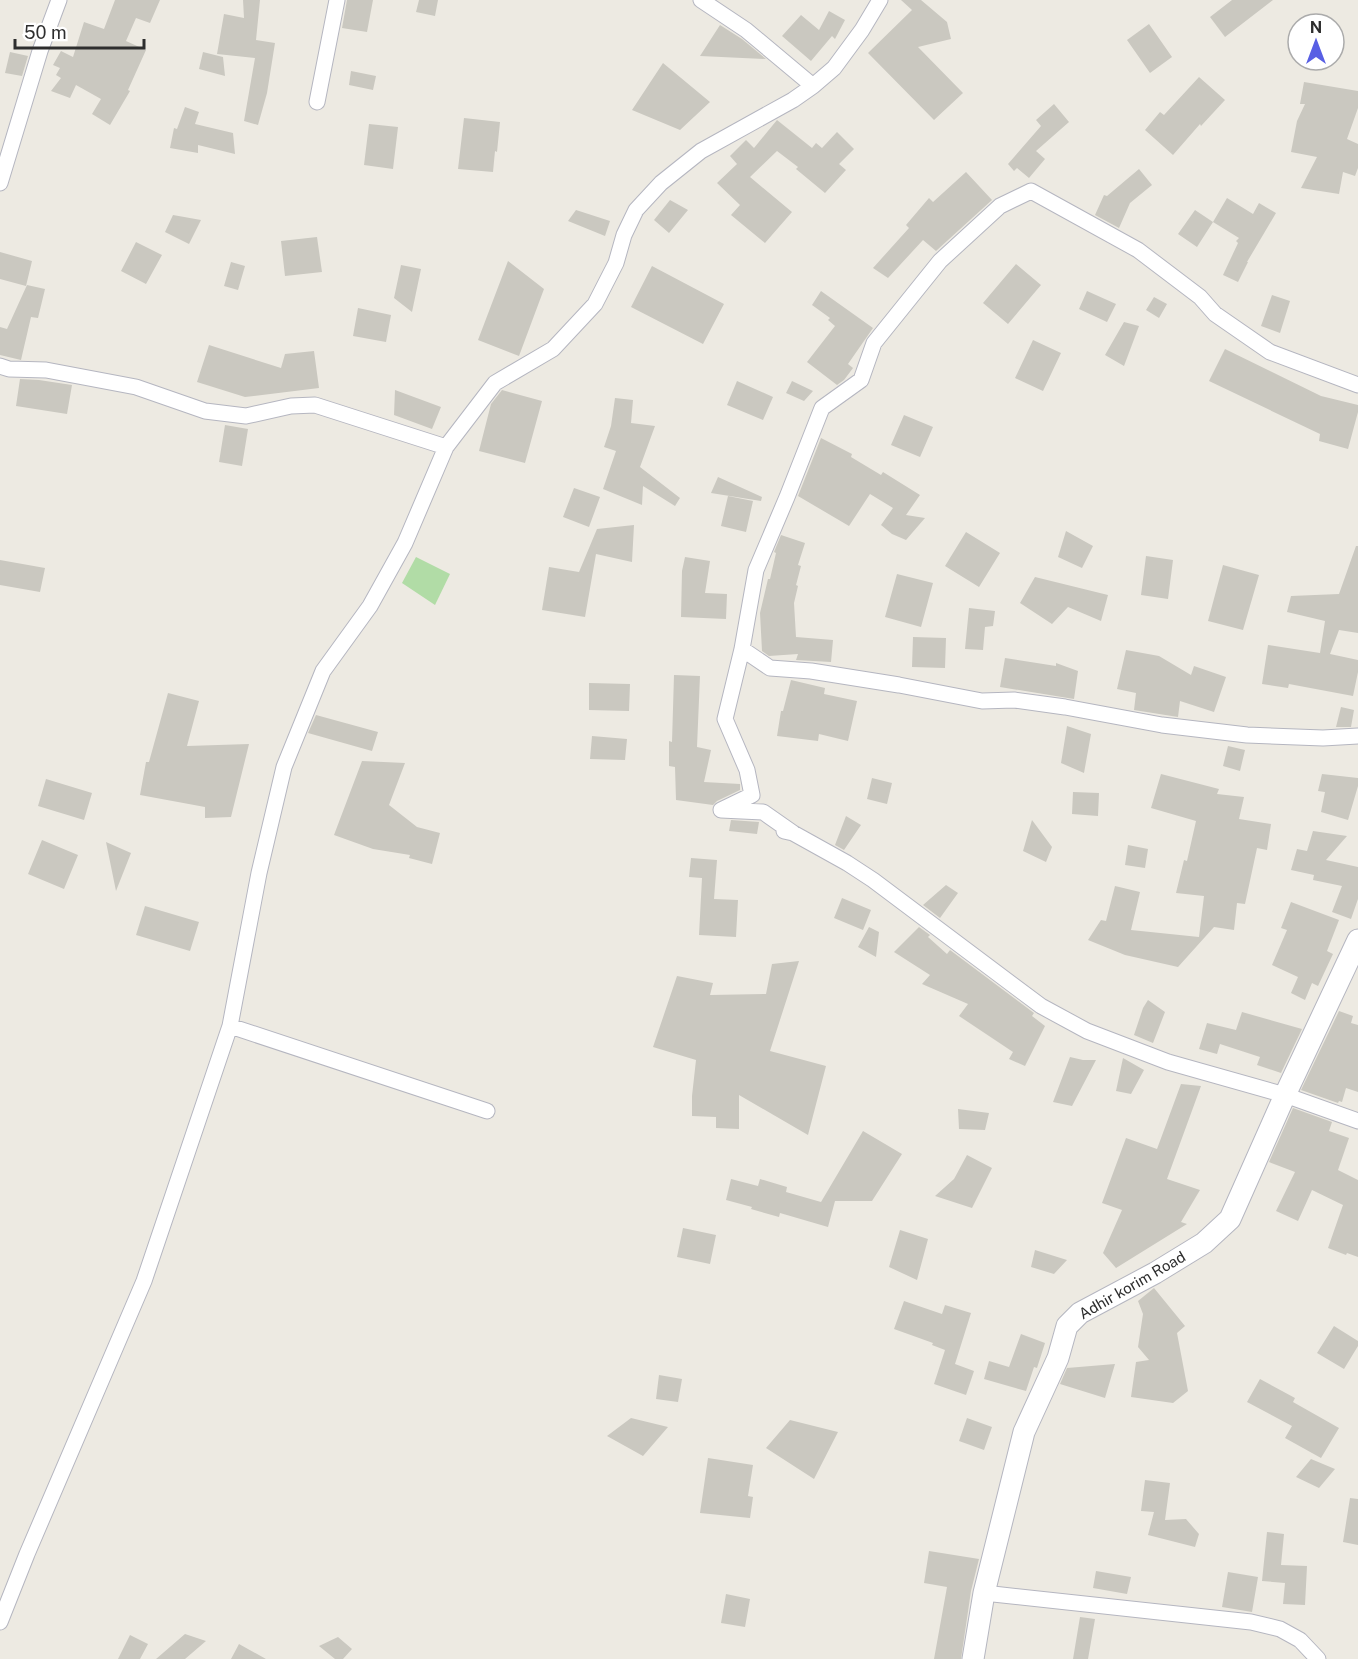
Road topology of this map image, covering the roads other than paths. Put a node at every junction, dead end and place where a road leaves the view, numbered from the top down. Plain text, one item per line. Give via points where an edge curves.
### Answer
1 (59, 0) edge
2 (337, 0) edge
3 (701, 0) edge
4 (880, 0) edge
5 (813, 86) junction
6 (317, 102) dead end
7 (0, 183) edge
8 (0, 366) edge
9 (1358, 385) edge
10 (446, 447) junction
11 (742, 649) junction
12 (1358, 736) edge
13 (1358, 940) edge
14 (230, 1026) junction
15 (1285, 1095) junction
16 (487, 1111) dead end
17 (1358, 1121) edge
18 (984, 1593) junction
19 (0, 1622) edge
20 (974, 1659) edge
21 (1318, 1659) edge

1 - 7 street
2 - 6 street
3 - 5 street via 746,30
4 - 5 street via 834,68
5 - 10 street via 701,152 661,183 636,210 595,304 553,349 495,383
8 - 10 street via 46,370 136,387 205,411 246,416 315,405
9 - 11 street via 1270,352 1215,314 1200,297 1138,250 1031,191 1000,206 940,261 874,344 861,380 822,408 756,570
10 - 14 street via 405,543 370,606 323,671 284,767
11 - 12 street via 770,668 888,683 982,701 1014,700 1246,735
11 - 15 street via 725,719 747,770 752,795 721,810 763,812 786,831 873,880 1041,1006 1087,1031 1168,1062
13 - 15 main road, Adhir korim Road
14 - 16 street
14 - 19 street via 144,1281
15 - 17 street
15 - 18 main road, Adhir korim Road via 1230,1219 1204,1243 1080,1313 1067,1326 1058,1358 1024,1432
18 - 20 main road, Adhir korim Road
18 - 21 street via 1251,1622 1280,1629 1300,1640

